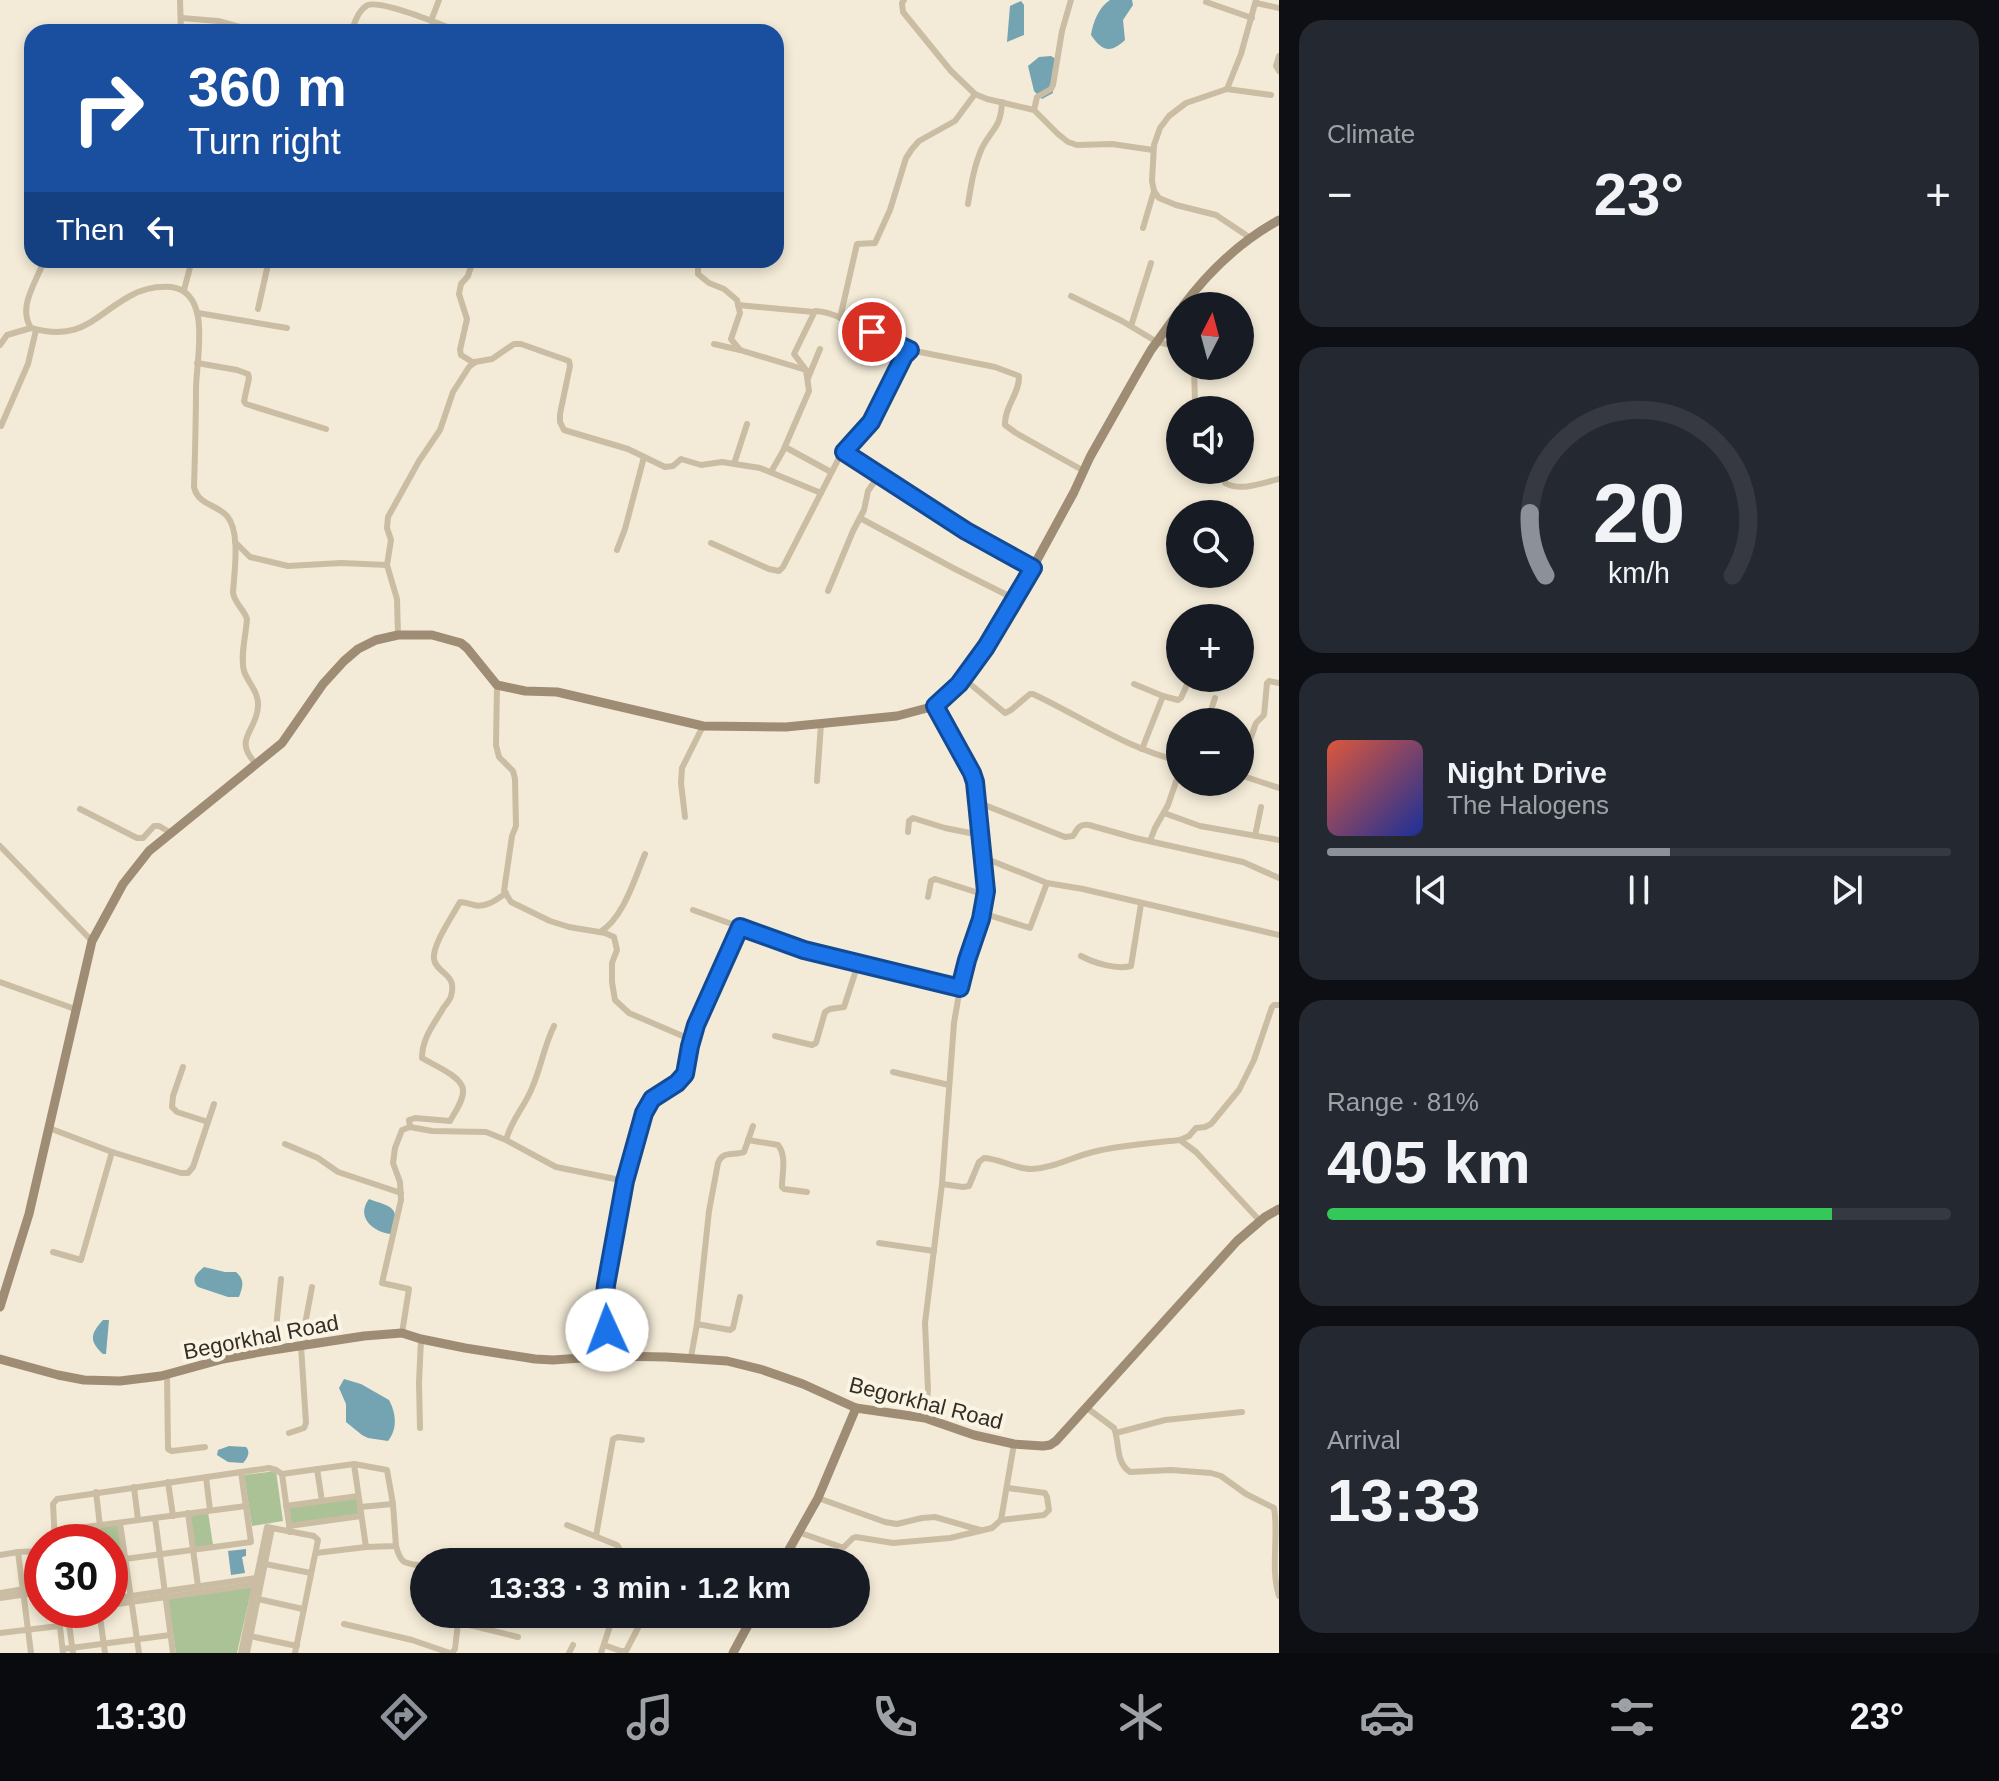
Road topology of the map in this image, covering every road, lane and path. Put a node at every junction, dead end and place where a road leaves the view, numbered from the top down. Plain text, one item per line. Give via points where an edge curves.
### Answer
1 (180, 0) edge
2 (439, 0) edge
3 (904, 0) edge
4 (1071, 0) edge
5 (1206, 2) edge
6 (1256, 2) edge
7 (1279, 8) edge
8 (182, 18) junction
9 (1252, 18) junction
10 (431, 21) junction
11 (182, 24) edge
12 (229, 24) edge
13 (354, 24) edge
14 (439, 24) edge
15 (1279, 56) edge
16 (1279, 71) edge
17 (1227, 89) junction
18 (975, 94) junction
19 (1271, 95) dead end
20 (1002, 102) junction
21 (1034, 110) junction
22 (1153, 150) junction
23 (1154, 191) junction
24 (968, 204) dead end
25 (1279, 220) edge
26 (1143, 228) dead end
27 (1249, 237) junction
28 (1151, 263) dead end
29 (41, 268) edge
30 (190, 268) edge
31 (267, 268) edge
32 (470, 268) edge
33 (698, 268) edge
34 (184, 290) junction
35 (1195, 292) edge
36 (1071, 296) dead end
37 (738, 305) junction
38 (258, 309) dead end
39 (814, 312) junction
40 (198, 313) junction
41 (840, 318) junction
42 (1131, 326) junction
43 (287, 328) dead end
44 (33, 329) junction
45 (1166, 330) edge
46 (1157, 342) junction
47 (714, 344) dead end
48 (1166, 344) edge
49 (0, 345) edge
50 (820, 349) dead end
51 (740, 350) junction
52 (910, 350) junction
53 (197, 363) junction
54 (474, 363) junction
55 (806, 370) junction
56 (808, 378) junction
57 (747, 424) dead end
58 (1, 426) edge
59 (326, 429) dead end
60 (785, 447) junction
61 (844, 452) junction
62 (644, 457) junction
63 (734, 464) junction
64 (1084, 471) junction
65 (771, 472) junction
66 (831, 472) junction
67 (879, 475) junction
68 (1279, 479) edge
69 (1226, 484) edge
70 (821, 493) junction
71 (860, 518) junction
72 (235, 542) junction
73 (711, 543) dead end
74 (617, 550) dead end
75 (387, 565) junction
76 (1033, 568) junction
77 (828, 591) dead end
78 (1015, 599) junction
79 (398, 635) junction
80 (963, 678) junction
81 (1279, 683) edge
82 (1134, 684) dead end
83 (497, 685) junction
84 (1184, 692) edge
85 (1163, 696) junction
86 (1215, 698) dead end
87 (935, 706) junction
88 (1212, 708) edge
89 (821, 724) junction
90 (703, 726) junction
91 (1254, 729) edge
92 (1142, 749) junction
93 (1166, 757) edge
94 (256, 764) junction
95 (1254, 778) edge
96 (817, 781) dead end
97 (1279, 788) edge
98 (1170, 796) edge
99 (977, 802) junction
100 (1261, 807) dead end
101 (80, 809) dead end
102 (1164, 813) junction
103 (685, 817) dead end
104 (908, 832) dead end
105 (171, 833) junction
106 (980, 835) junction
107 (1255, 836) junction
108 (1279, 840) edge
109 (1150, 841) junction
110 (0, 846) edge
111 (645, 854) dead end
112 (982, 857) junction
113 (1279, 878) edge
114 (1047, 883) junction
115 (506, 893) junction
116 (985, 895) junction
117 (928, 897) dead end
118 (1141, 904) junction
119 (693, 910) dead end
120 (982, 913) junction
121 (740, 927) junction
122 (600, 932) junction
123 (1279, 935) edge
124 (92, 941) junction
125 (1081, 956) dead end
126 (858, 964) junction
127 (0, 982) edge
128 (960, 988) junction
129 (1279, 1005) edge
130 (75, 1009) junction
131 (554, 1026) dead end
132 (775, 1036) dead end
133 (692, 1040) junction
134 (183, 1067) dead end
135 (893, 1072) dead end
136 (949, 1085) junction
137 (214, 1104) dead end
138 (208, 1122) junction
139 (753, 1126) dead end
140 (410, 1127) junction
141 (49, 1128) junction
142 (506, 1140) junction
143 (748, 1140) junction
144 (1180, 1140) junction
145 (285, 1144) dead end
146 (112, 1152) junction
147 (625, 1181) junction
148 (942, 1184) junction
149 (807, 1192) dead end
150 (401, 1193) junction
151 (1279, 1209) edge
152 (1260, 1221) junction
153 (879, 1243) dead end
154 (934, 1251) junction
155 (53, 1252) dead end
156 (281, 1279) dead end
157 (312, 1287) dead end
158 (740, 1297) dead end
159 (0, 1307) edge
160 (697, 1324) junction
161 (402, 1333) junction
162 (421, 1339) junction
163 (302, 1346) junction
164 (276, 1350) junction
165 (610, 1356) junction
166 (691, 1357) junction
167 (0, 1359) edge
168 (167, 1374) junction
169 (856, 1408) junction
170 (1087, 1408) junction
171 (1242, 1412) dead end
172 (925, 1418) junction
173 (420, 1428) dead end
174 (289, 1433) dead end
175 (1116, 1433) junction
176 (642, 1440) dead end
177 (1014, 1444) junction
178 (205, 1447) dead end
179 (354, 1464) junction
180 (317, 1469) junction
181 (241, 1472) junction
182 (282, 1474) junction
183 (206, 1477) junction
184 (168, 1482) junction
185 (134, 1487) junction
186 (1008, 1488) junction
187 (96, 1492) junction
188 (358, 1496) junction
189 (818, 1498) junction
190 (322, 1501) junction
191 (393, 1504) junction
192 (246, 1506) junction
193 (286, 1506) junction
194 (210, 1510) junction
195 (361, 1512) junction
196 (188, 1513) junction
197 (173, 1516) junction
198 (155, 1518) junction
199 (138, 1520) junction
200 (1001, 1520) junction
201 (120, 1523) joint
202 (55, 1524) edge
203 (100, 1524) edge
204 (113, 1524) edge
205 (567, 1525) dead end
206 (269, 1527) junction
207 (249, 1529) junction
208 (290, 1529) junction
209 (982, 1531) junction
210 (798, 1532) junction
211 (596, 1536) junction
212 (396, 1546) junction
213 (366, 1547) junction
214 (619, 1548) edge
215 (789, 1548) edge
216 (193, 1550) junction
217 (18, 1552) junction
218 (24, 1552) edge
219 (316, 1553) junction
220 (0, 1555) edge
221 (160, 1555) junction
222 (128, 1559) edge
223 (410, 1563) edge
224 (265, 1564) junction
225 (311, 1573) junction
226 (128, 1579) edge
227 (259, 1581) junction
228 (198, 1586) junction
229 (22, 1592) junction
230 (165, 1594) junction
231 (0, 1596) edge
232 (1279, 1596) edge
233 (131, 1599) junction
234 (258, 1599) junction
235 (128, 1600) edge
236 (303, 1609) junction
237 (344, 1624) dead end
238 (47, 1628) edge
239 (59, 1628) edge
240 (70, 1628) edge
241 (102, 1628) edge
242 (457, 1628) edge
243 (490, 1628) edge
244 (609, 1628) edge
245 (638, 1628) edge
246 (747, 1628) edge
247 (29, 1631) junction
248 (0, 1633) edge
249 (170, 1635) junction
250 (250, 1636) junction
251 (518, 1637) dead end
252 (137, 1639) junction
253 (104, 1644) junction
254 (573, 1645) dead end
255 (604, 1645) junction
256 (296, 1649) edge
257 (63, 1651) edge
258 (72, 1651) edge
259 (31, 1653) edge
260 (105, 1653) edge
261 (139, 1653) edge
262 (173, 1653) edge
263 (244, 1653) edge
264 (451, 1653) edge
265 (569, 1653) edge
266 (601, 1653) edge
267 (733, 1653) edge

1 - 8 street
2 - 10 street
3 - 18 street via 903,12
4 - 21 street via 1053,85 1037,97
5 - 9 street
6 - 7 street
6 - 9 street
8 - 11 street
8 - 12 street
9 - 17 street
10 - 13 street via 373,3
10 - 14 street
15 - 16 street
17 - 19 street
17 - 22 street via 1186,103 1169,116
18 - 20 street
18 - 41 street via 955,121 919,141 906,158 875,243 857,244
20 - 21 street
20 - 24 street via 1000,119 980,153
21 - 22 street via 1068,142
22 - 23 street
23 - 26 street
23 - 27 street via 1164,202 1216,215
25 - 27 street
27 - 35 street
28 - 42 street
29 - 44 street via 26,306 26,320
30 - 34 street
31 - 38 street
32 - 54 street via 459,294 467,319 460,353
33 - 37 street via 698,274 724,289
34 - 40 street
34 - 44 street via 147,287 80,328
36 - 42 street
37 - 39 street
37 - 51 street via 731,339
39 - 41 street
39 - 55 street via 794,354
40 - 43 street
40 - 53 street
41 - 52 street
42 - 46 street
44 - 49 street via 7,335
44 - 58 street via 28,364
45 - 46 street
46 - 48 street
46 - 64 street
47 - 51 street
50 - 56 street
51 - 55 street
52 - 61 street via 871,422
52 - 64 street via 1019,376 1005,425
53 - 59 street via 248,374 246,404
53 - 72 street via 195,494 230,520
54 - 62 street via 517,343 567,360 561,427
54 - 75 street via 453,392 440,430 388,517
55 - 56 street
56 - 60 street via 808,395
57 - 63 street
60 - 65 street
60 - 66 street
61 - 66 street
61 - 67 street
62 - 63 street via 668,467 681,459 705,466
62 - 74 street
63 - 65 street
64 - 76 street
65 - 70 street
66 - 70 street
67 - 71 street
67 - 76 street
68 - 69 street
70 - 73 street via 779,571
71 - 77 street
71 - 78 street
72 - 75 street via 250,557 288,566
72 - 94 street via 233,593 247,619 243,665 258,699 245,745
75 - 79 street via 397,599
76 - 78 street
78 - 80 street
79 - 83 street via 432,635 461,643
79 - 94 street via 376,640 344,661 282,743
80 - 87 street
80 - 92 street via 1002,711 1033,694
81 - 91 street via 1267,683 1264,715
82 - 85 street
83 - 90 street via 557,692
83 - 115 street via 496,745 515,779 516,826
84 - 85 street via 1178,700
85 - 92 street
86 - 88 street
87 - 89 street
87 - 99 street via 972,773
89 - 90 street
89 - 96 street
90 - 103 street via 682,768
92 - 93 street
94 - 105 street
95 - 97 street
98 - 102 street
99 - 106 street
99 - 109 street via 1065,837 1082,825
100 - 107 street
101 - 105 street via 137,838 154,826
102 - 107 street
102 - 109 street
104 - 106 street via 913,818
105 - 124 street via 123,884
106 - 112 street
107 - 108 street
109 - 113 street via 1243,862
110 - 124 street
111 - 122 street via 618,913
112 - 114 street
112 - 116 street
114 - 118 street
114 - 120 street via 1030,928
115 - 122 street via 511,902 550,921
115 - 140 street via 489,904 460,902 435,951 436,965 449,975 451,997 424,1039 422,1058 453,1076 464,1092 450,1121 415,1118 409,1120
116 - 117 street via 935,879
116 - 120 street
118 - 123 street
118 - 125 street via 1131,966
119 - 121 street
120 - 128 street
121 - 126 street
121 - 133 street
122 - 133 street via 614,937 617,950 612,963 615,1000 629,1013
124 - 130 street
126 - 128 street
126 - 132 street via 847,1003 825,1012 816,1043
127 - 130 street
128 - 136 street
129 - 144 street via 1272,1007 1239,1090 1208,1126
130 - 141 street
131 - 142 street via 534,1084
133 - 147 street via 682,1078 648,1105
134 - 138 street via 172,1107
135 - 136 street
136 - 148 street
137 - 138 street
138 - 146 street via 188,1173
139 - 143 street
140 - 142 street via 486,1132
140 - 150 street via 402,1130 393,1157
141 - 146 street
141 - 159 street
142 - 147 street via 556,1167
143 - 149 street via 778,1145 783,1155 782,1187
143 - 160 street via 744,1152 725,1155 718,1163
144 - 148 street via 1103,1150 1034,1169 984,1158 969,1186
144 - 152 street
145 - 150 street via 338,1172
146 - 155 street via 81,1260
147 - 165 street via 604,1305
148 - 154 street
150 - 161 street via 382,1283 409,1289
151 - 152 street, Begorkhal Road
152 - 170 street, Begorkhal Road
153 - 154 street
154 - 172 street via 925,1323
156 - 164 street
157 - 163 street
158 - 160 street via 730,1330
160 - 166 street
161 - 162 street, Begorkhal Road
161 - 163 street, Begorkhal Road
162 - 165 street, Begorkhal Road via 535,1359
162 - 173 street
163 - 164 street, Begorkhal Road
163 - 174 street via 306,1423
164 - 168 street, Begorkhal Road
165 - 166 street, Begorkhal Road
166 - 169 street, Begorkhal Road via 763,1370
167 - 168 street, Begorkhal Road via 84,1380
168 - 178 street via 168,1449
169 - 172 street, Begorkhal Road
169 - 189 street
170 - 175 street
170 - 177 street, Begorkhal Road via 1050,1445
171 - 175 street via 1165,1420
172 - 177 street, Begorkhal Road
175 - 232 street via 1125,1470 1221,1476 1274,1508
176 - 211 street via 613,1439
177 - 186 street
179 - 180 street
179 - 188 street
179 - 191 street via 387,1470
180 - 182 street
180 - 190 street
181 - 182 street via 269,1468
181 - 183 street
181 - 192 street
182 - 193 street
183 - 184 street
183 - 194 street
184 - 185 street
184 - 197 street
185 - 187 street
185 - 199 street
186 - 200 street
186 - 200 street via 1045,1493 1049,1510
187 - 202 street via 54,1501
187 - 203 street
188 - 190 street
188 - 195 street
189 - 209 street via 885,1522 935,1517
189 - 210 street
190 - 193 street
191 - 195 street
191 - 212 street
192 - 194 street
192 - 207 street
193 - 208 street
194 - 196 street
195 - 208 street
195 - 213 street
196 - 197 street
196 - 216 street
197 - 198 street
198 - 199 street
198 - 221 street
199 - 201 street
200 - 209 street
201 - 204 street
205 - 211 street
206 - 207 street
206 - 208 street
206 - 224 street
206 - 227 street
207 - 216 street via 251,1542
208 - 219 street via 317,1538
209 - 210 street via 893,1543 856,1537 844,1547
210 - 215 street
211 - 214 street
212 - 213 street
212 - 223 street via 399,1559
213 - 219 street
216 - 221 street
216 - 228 street
217 - 218 street
217 - 220 street
217 - 229 street
219 - 225 street
221 - 222 street
221 - 230 street
224 - 225 street
224 - 227 street
225 - 236 street
226 - 233 street
227 - 228 street
227 - 230 street
227 - 234 street
227 - 263 street
228 - 230 street
229 - 231 street
229 - 247 street
230 - 233 street
230 - 249 street
233 - 235 street
233 - 252 street
234 - 236 street
234 - 250 street
236 - 256 street
237 - 264 street
238 - 247 street
239 - 257 street
240 - 258 street
241 - 253 street
242 - 264 street
243 - 251 street
244 - 255 street
245 - 255 street via 626,1651
246 - 267 street
247 - 248 street
247 - 259 street
249 - 252 street
249 - 262 street
250 - 256 street
250 - 263 street
252 - 253 street
252 - 261 street
253 - 258 street
253 - 260 street
254 - 265 street
255 - 266 street
257 - 258 street

